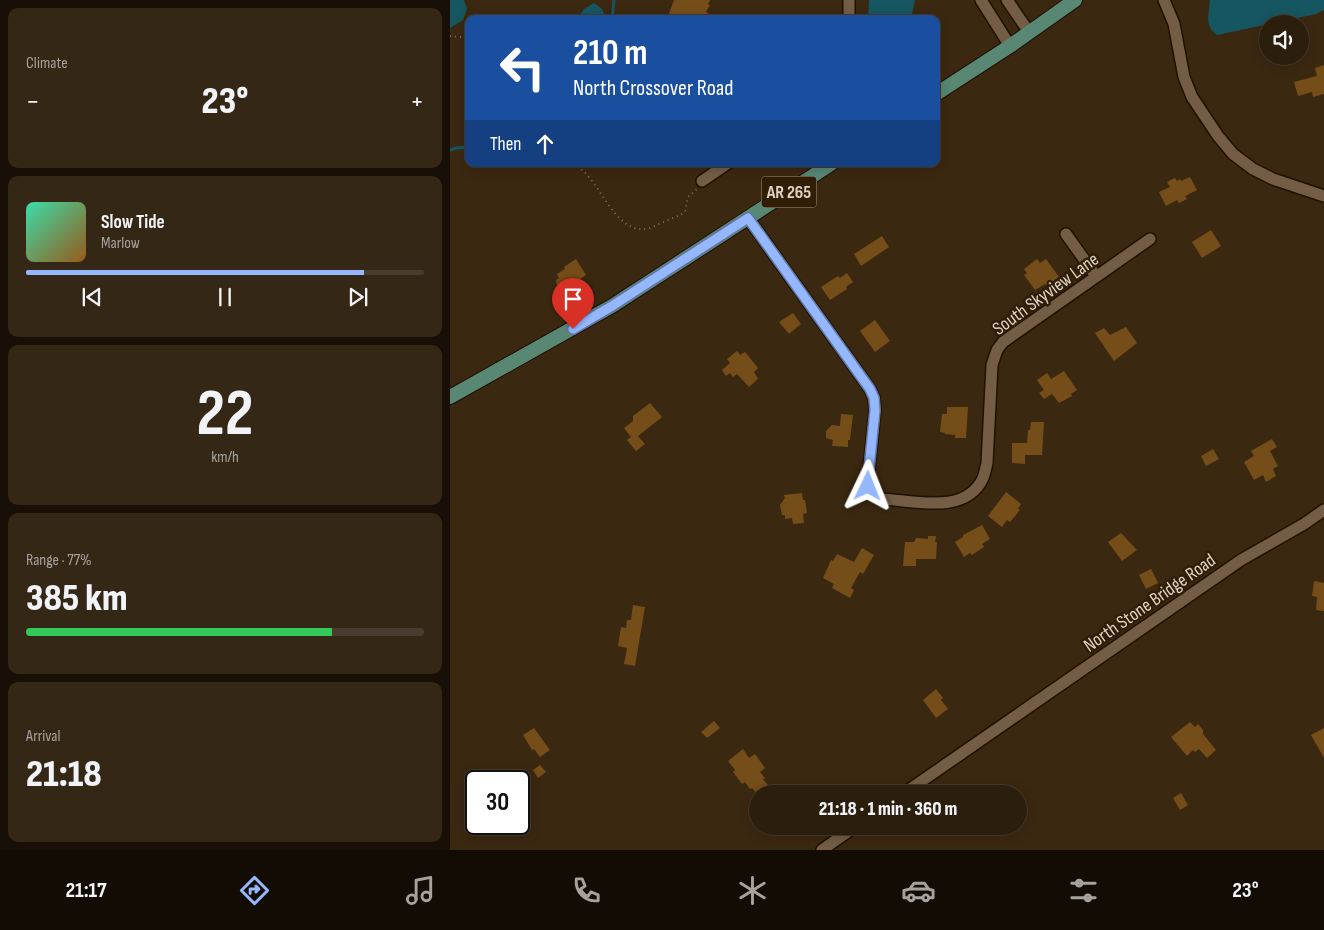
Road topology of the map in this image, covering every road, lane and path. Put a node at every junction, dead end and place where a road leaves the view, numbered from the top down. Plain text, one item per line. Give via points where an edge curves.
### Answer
1 (849, 0) edge
2 (980, 0) edge
3 (1007, 0) edge
4 (1075, 0) edge
5 (1164, 0) edge
6 (849, 15) edge
7 (1029, 32) junction
8 (450, 36) edge
9 (465, 38) edge
10 (1010, 46) junction
11 (940, 91) edge
12 (578, 167) edge
13 (723, 167) edge
14 (826, 167) edge
15 (702, 181) joint
16 (1324, 196) edge
17 (748, 218) junction
18 (1066, 234) dead end
19 (1150, 239) dead end
20 (1096, 276) junction
21 (450, 396) edge
22 (1324, 510) edge
23 (916, 785) edge
24 (843, 835) edge
25 (822, 850) edge

1 - 6 street
2 - 10 street
3 - 7 street
4 - 7 main road
5 - 16 street via 1174,24 1184,77 1192,97 1218,136 1233,154 1253,169
7 - 10 main road
8 - 9 path
10 - 11 main road
12 - 15 path via 585,172 618,218 632,227 646,229 685,212 688,197
13 - 15 street
14 - 17 main road, AR 265
17 - 20 street, South Skyview Lane via 870,389 875,410 868,486 883,498 952,503 974,491 983,478 987,463 992,365 997,350 1010,336
17 - 21 main road, AR 265 via 573,329
18 - 20 street
19 - 20 street, South Skyview Lane
22 - 23 street, North Stone Bridge Road via 1241,560
24 - 25 street

